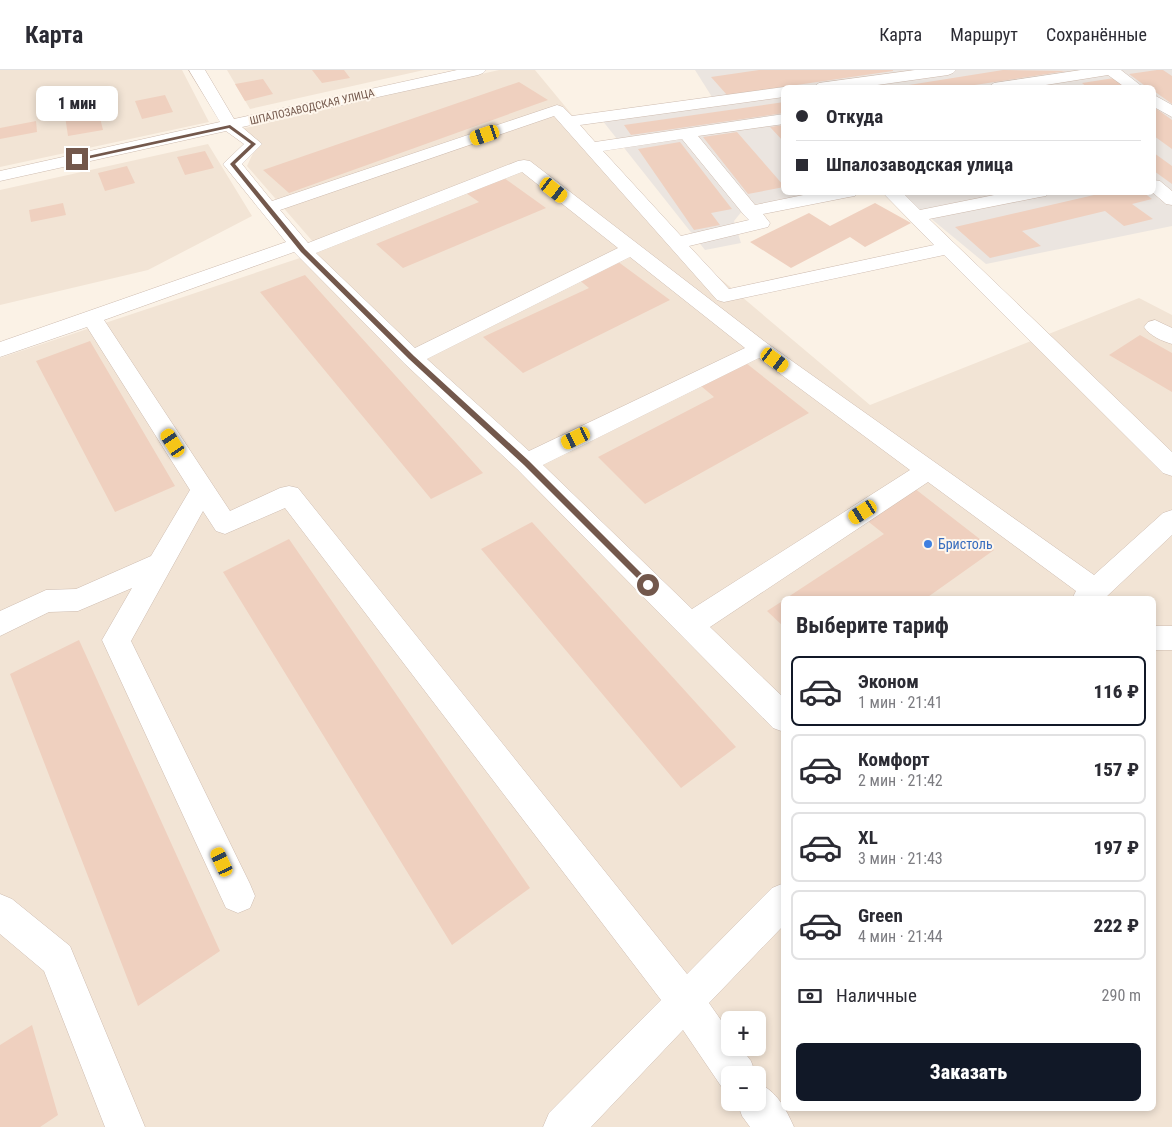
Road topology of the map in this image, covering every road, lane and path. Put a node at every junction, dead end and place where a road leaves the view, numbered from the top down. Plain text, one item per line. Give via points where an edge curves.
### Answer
1 (197, 70) edge
2 (478, 70) edge
3 (948, 70) edge
4 (1111, 70) edge
5 (840, 85) edge
6 (1027, 85) edge
7 (1132, 85) edge
8 (781, 92) edge
9 (1156, 101) edge
10 (1172, 112) edge
11 (781, 119) edge
12 (567, 122) junction
13 (230, 126) junction
14 (686, 133) junction
15 (590, 148) junction
16 (0, 176) edge
17 (1156, 187) edge
18 (834, 195) edge
19 (894, 195) edge
20 (1024, 195) edge
21 (1172, 200) edge
22 (269, 208) junction
23 (751, 211) junction
24 (916, 216) junction
25 (676, 243) junction
26 (301, 247) junction
27 (948, 248) junction
28 (631, 249) junction
29 (92, 318) junction
30 (760, 349) junction
31 (0, 350) edge
32 (412, 358) junction
33 (526, 463) junction
34 (1172, 467) edge
35 (927, 471) junction
36 (204, 490) junction
37 (1172, 520) edge
38 (160, 564) junction
39 (1090, 594) edge
40 (0, 624) edge
41 (689, 626) junction
42 (1156, 638) edge
43 (1172, 638) edge
44 (781, 715) edge
45 (238, 896) dead end
46 (781, 903) edge
47 (0, 911) edge
48 (684, 1000) junction
49 (731, 1066) edge
50 (762, 1111) edge
51 (125, 1127) edge
52 (563, 1127) edge
53 (774, 1127) edge

1 - 13 street
2 - 13 street, ШПАЛОЗАВОДСКАЯ УЛИЦА
3 - 5 street
4 - 6 street
4 - 7 street
8 - 12 street
9 - 10 street
11 - 14 street
12 - 15 street
12 - 22 street via 557,110
13 - 16 street, ШПАЛОЗАВОДСКАЯ УЛИЦА
13 - 22 street via 254,144 232,164
14 - 15 street
14 - 23 street
15 - 25 street
17 - 21 street
18 - 23 street
19 - 24 street
20 - 24 street
22 - 26 street
23 - 25 street via 761,223
24 - 27 street
25 - 27 street via 724,296
26 - 28 street via 524,166
26 - 29 street
26 - 32 street
27 - 34 street
28 - 30 street
28 - 32 street
29 - 31 street
29 - 36 street
30 - 33 street
30 - 35 street
32 - 33 street
33 - 41 street
35 - 39 street
35 - 41 street
36 - 38 street
36 - 48 street via 225,524 289,495
37 - 39 street
38 - 40 street via 78,600 46,601
38 - 45 street via 116,640
41 - 44 street
42 - 43 street
46 - 48 street
47 - 51 street via 57,959
48 - 49 street
48 - 52 street
50 - 53 street

